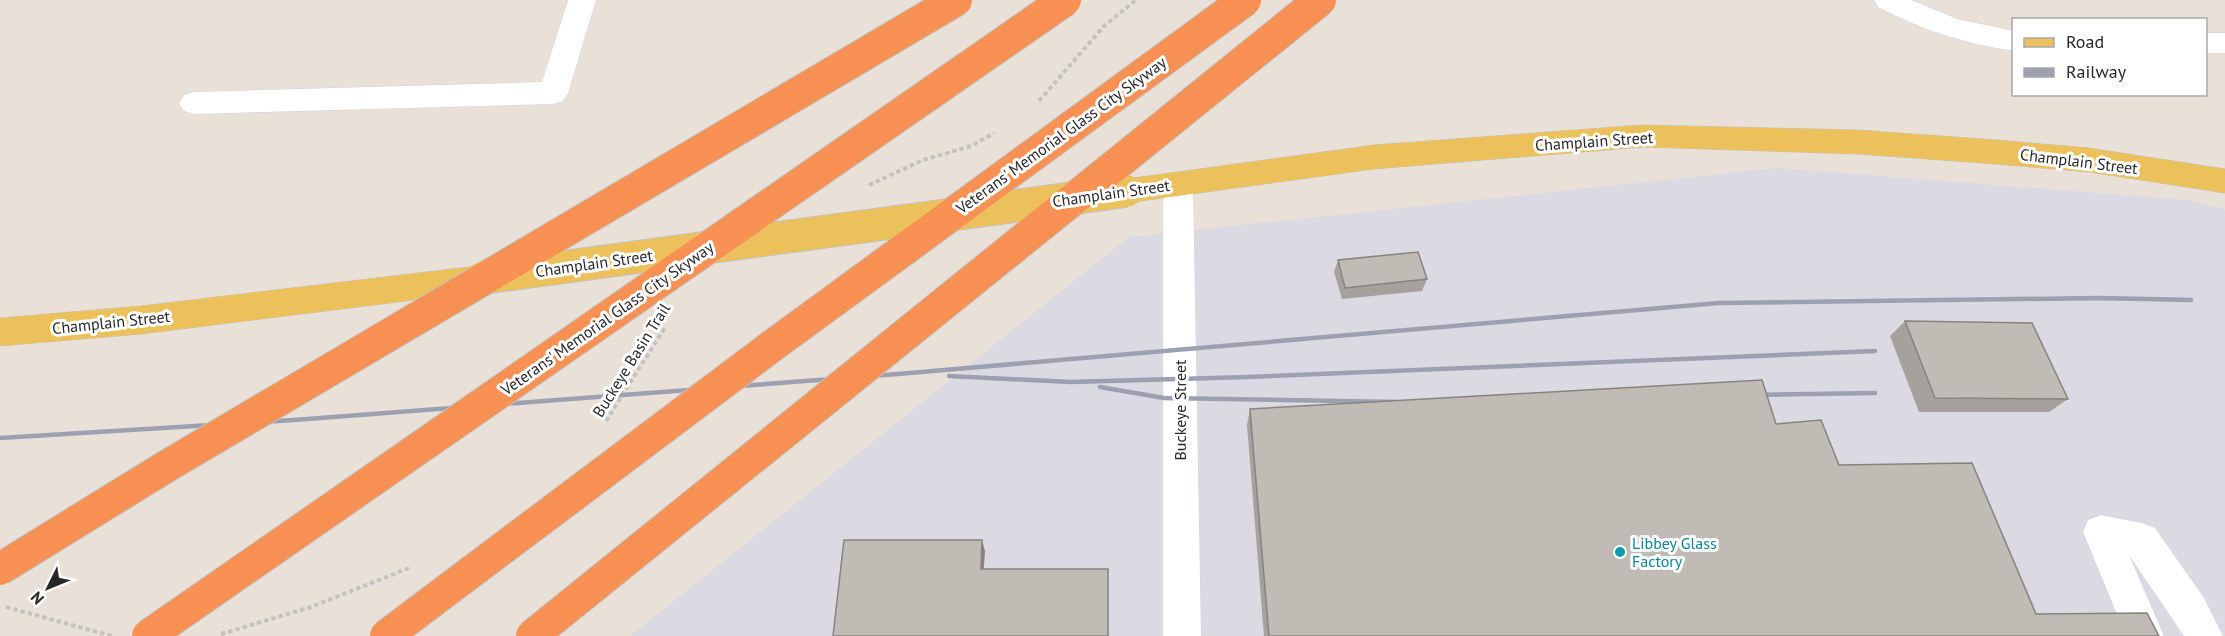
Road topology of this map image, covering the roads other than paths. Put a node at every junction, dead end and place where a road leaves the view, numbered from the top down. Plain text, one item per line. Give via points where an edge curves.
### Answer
1 (582, 0) edge
2 (956, 0) edge
3 (1065, 0) edge
4 (1245, 0) edge
5 (1320, 0) edge
6 (1888, 0) edge
7 (2012, 41) edge
8 (2207, 43) edge
9 (2225, 43) edge
10 (194, 103) dead end
11 (2225, 181) edge
12 (1178, 184) junction
13 (0, 333) edge
14 (0, 569) edge
15 (148, 636) edge
16 (386, 636) edge
17 (531, 636) edge
18 (1182, 636) edge
19 (2145, 636) edge
20 (2204, 636) edge

1 - 10 street via 553,93
2 - 14 highway, bridge via 167,466
3 - 15 highway, Veterans' Memorial Glass City Skyway, bridge
4 - 16 highway, Veterans' Memorial Glass City Skyway, bridge via 782,339
5 - 17 highway, bridge
6 - 7 street via 1937,24
8 - 9 street
11 - 12 main road, Champlain Street via 2089,160 1996,152 1858,142 1643,136 1374,157
12 - 13 main road, Champlain Street, bridge via 478,279
12 - 18 street, Buckeye Street
19 - 20 street via 2102,532 2142,540

